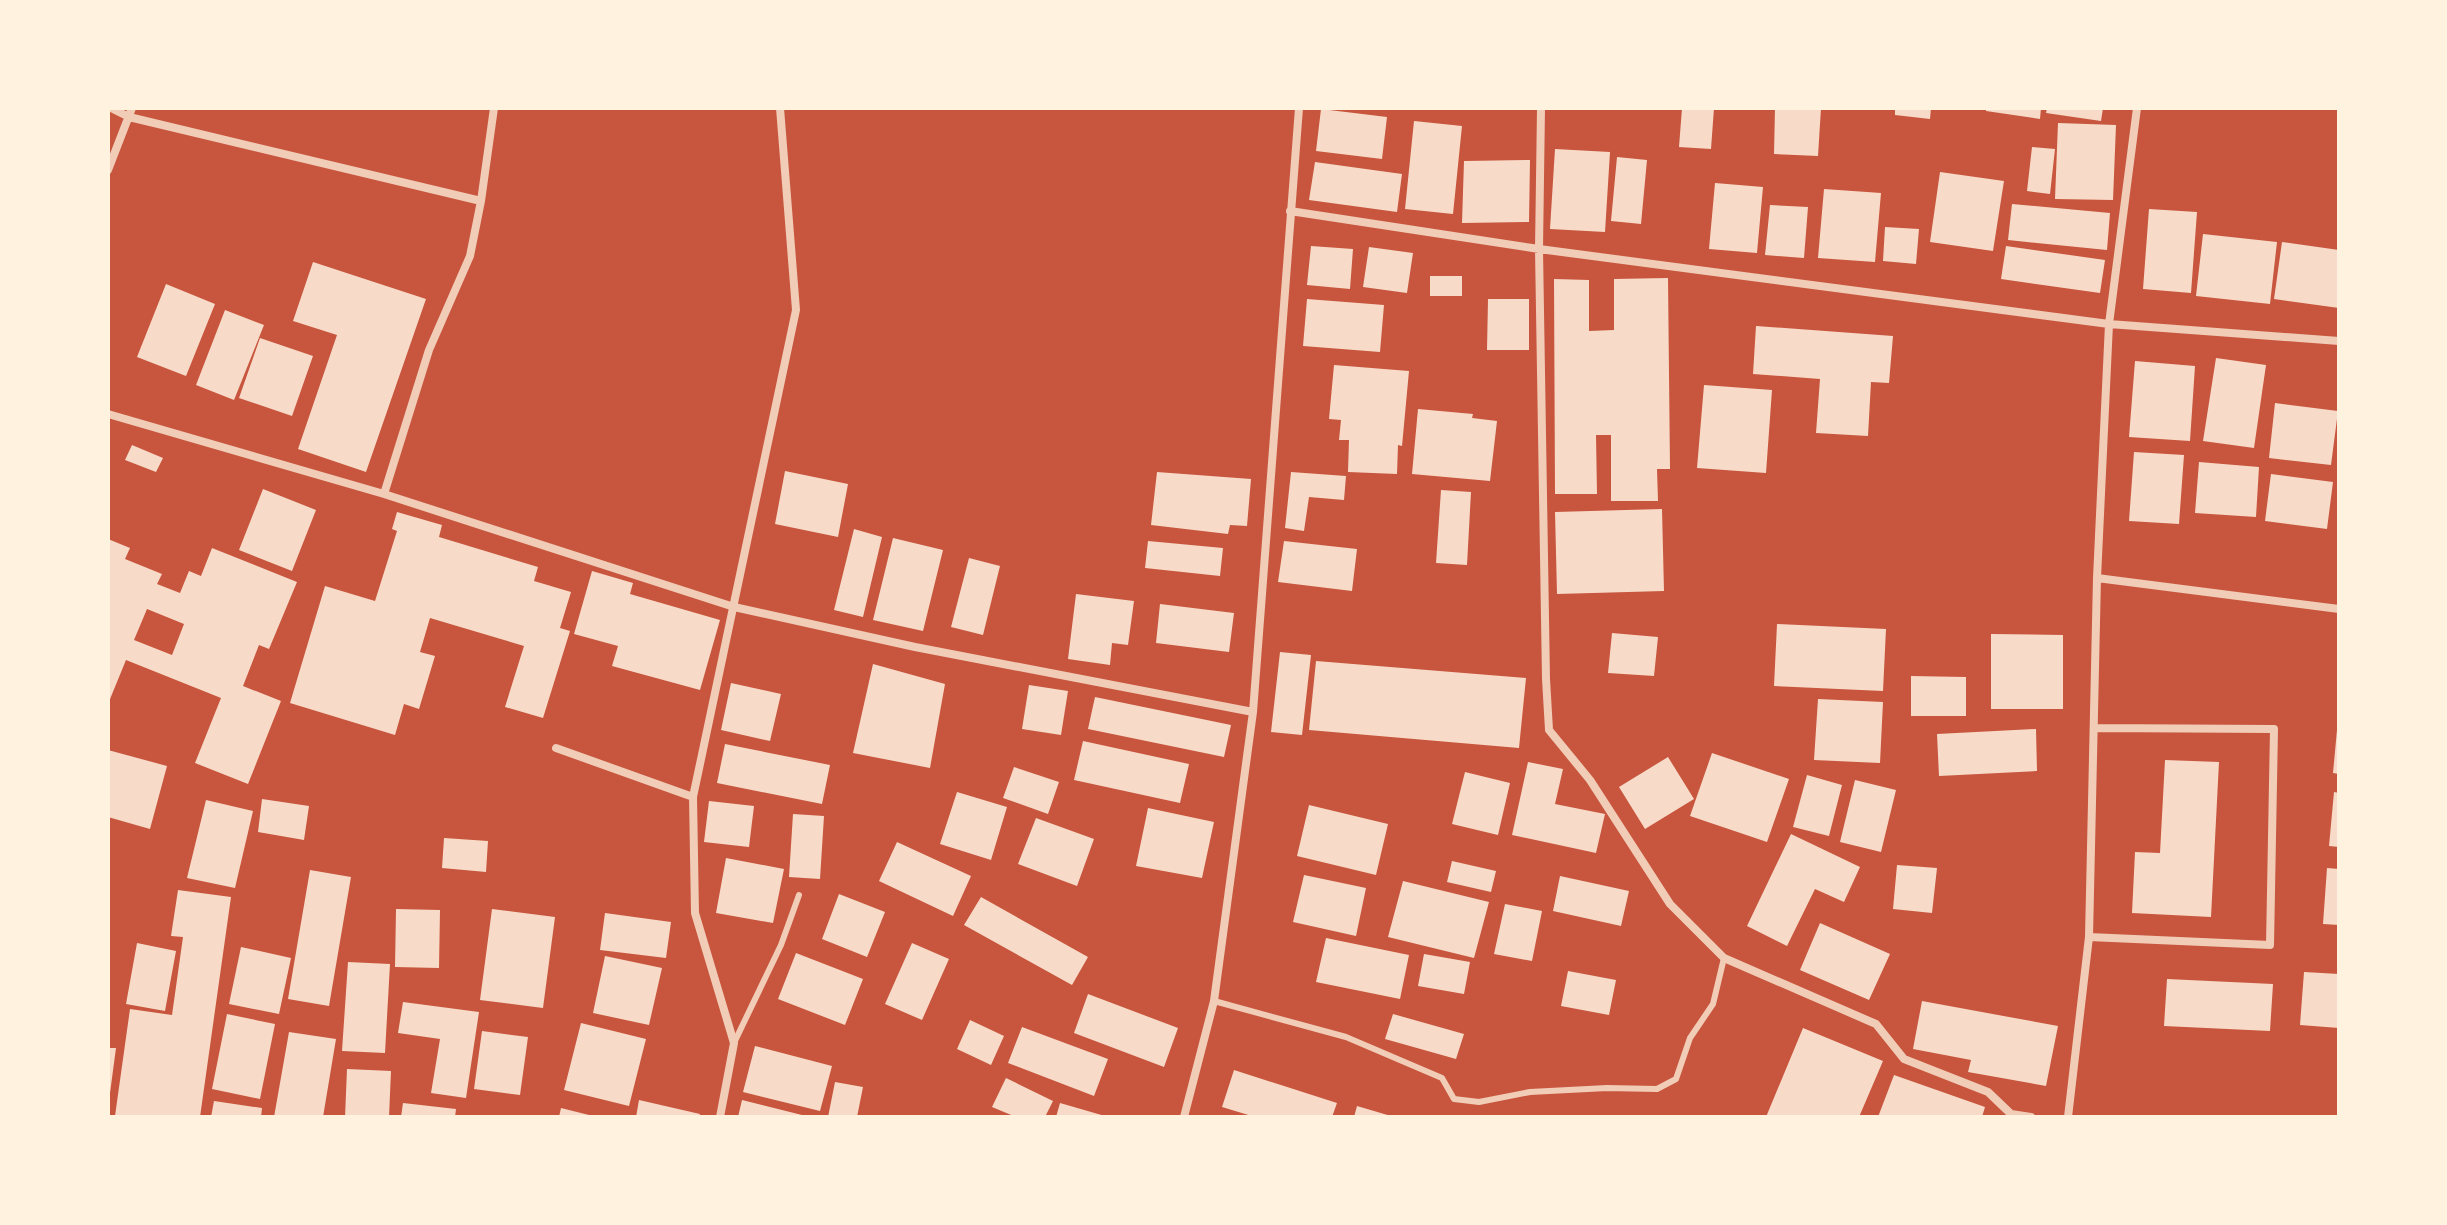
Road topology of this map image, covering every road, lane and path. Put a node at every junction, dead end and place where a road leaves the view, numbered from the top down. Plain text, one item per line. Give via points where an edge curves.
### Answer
1 (111, 108) edge
2 (494, 108) edge
3 (780, 108) edge
4 (1299, 108) edge
5 (1541, 108) edge
6 (2137, 108) edge
7 (130, 112) edge
8 (108, 170) edge
9 (481, 201) junction
10 (1290, 211) junction
11 (1539, 249) junction
12 (2109, 324) junction
13 (2339, 341) edge
14 (108, 414) edge
15 (384, 494) junction
16 (2097, 578) junction
17 (734, 607) junction
18 (2339, 609) edge
19 (1253, 712) junction
20 (2094, 728) junction
21 (556, 748) dead end
22 (693, 797) junction
23 (799, 895) dead end
24 (2089, 937) junction
25 (1724, 958) junction
26 (1214, 1001) junction
27 (734, 1043) junction
28 (720, 1117) edge
29 (1184, 1117) edge
30 (2031, 1117) edge
31 (2068, 1117) edge

1 - 7 street
2 - 9 street
3 - 17 street via 796,310
4 - 10 street
5 - 11 street
6 - 12 street
7 - 8 street
7 - 9 street
9 - 15 street via 470,256 429,350
10 - 11 street
10 - 19 street
11 - 12 street
11 - 25 street via 1549,730 1590,780 1670,904
12 - 13 street
12 - 16 street
14 - 15 street
15 - 17 street
16 - 18 street
16 - 20 street
17 - 19 street
17 - 22 street
19 - 26 street
20 - 24 street
20 - 24 street via 2274,729 2270,945
21 - 22 street
22 - 27 street via 695,913
23 - 27 lane
24 - 31 street
25 - 26 lane via 1713,1004 1690,1038 1676,1079 1657,1089 1530,1092 1479,1102 1454,1099 1442,1078 1346,1037
25 - 30 street via 1876,1024 1904,1059 1988,1092 2011,1114
26 - 29 street
27 - 28 street

